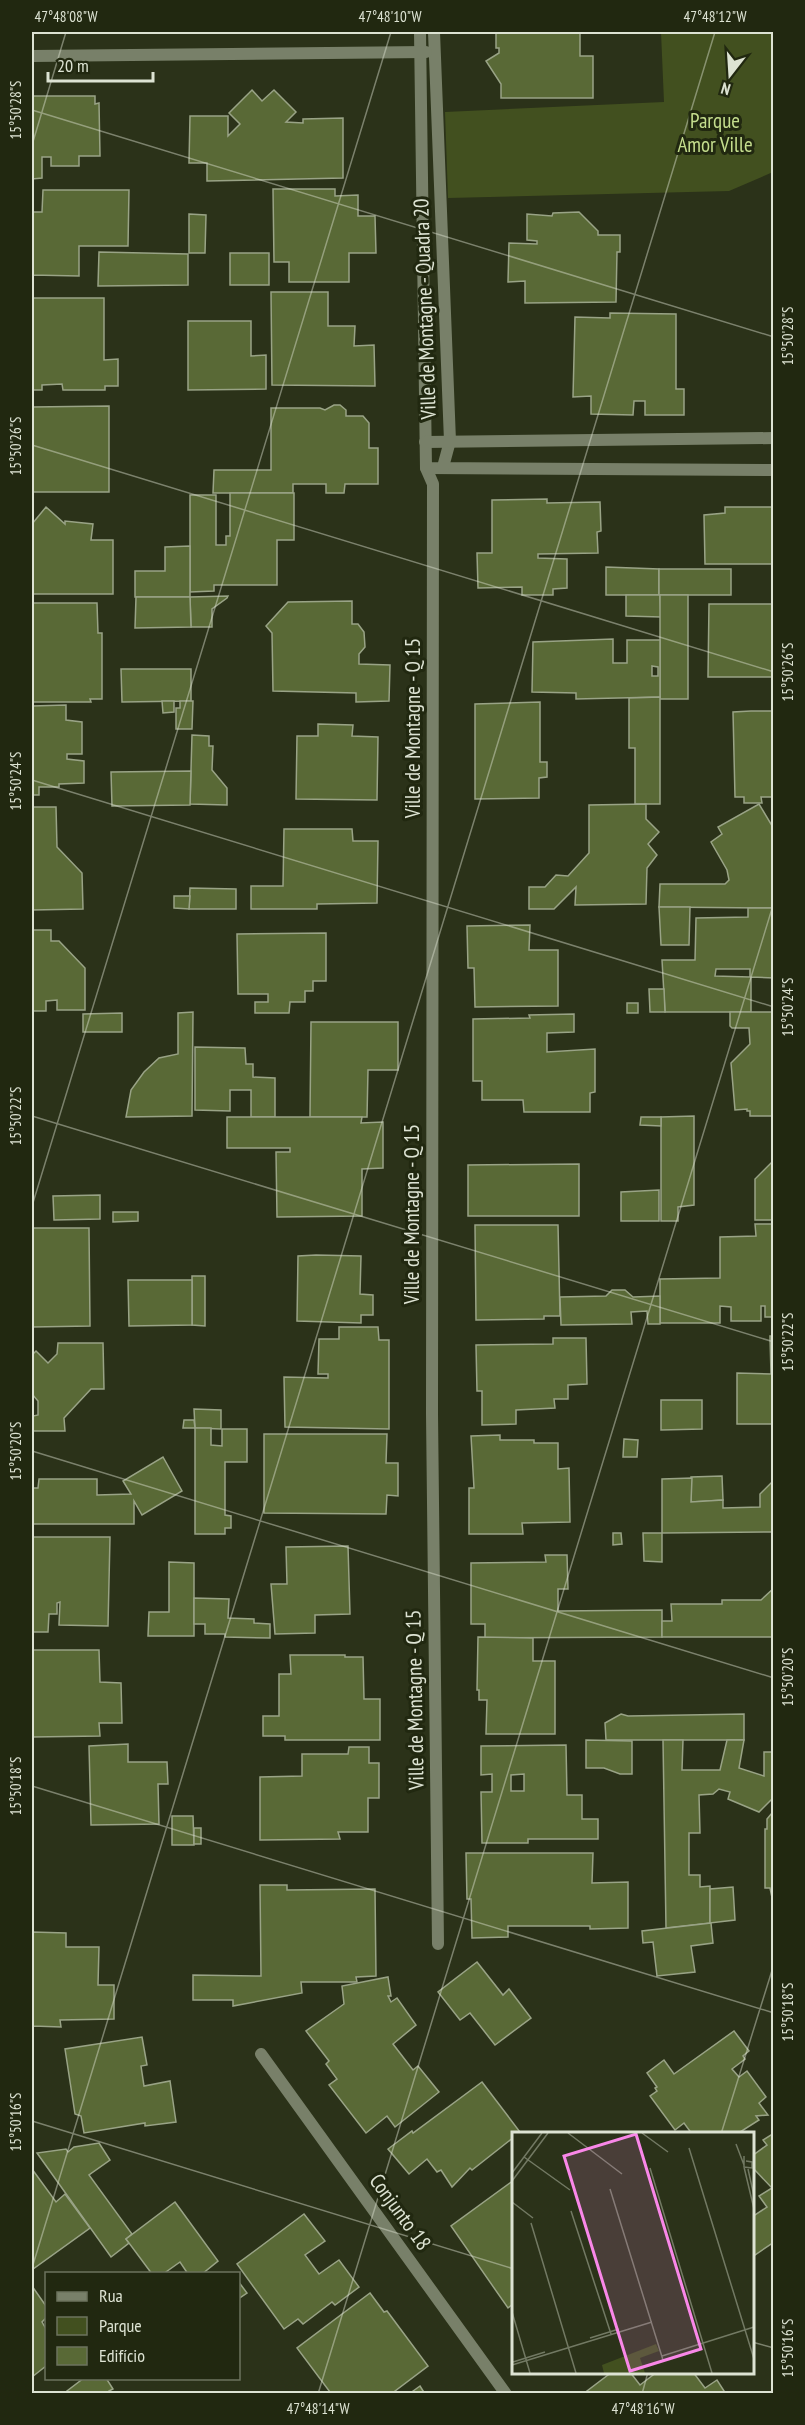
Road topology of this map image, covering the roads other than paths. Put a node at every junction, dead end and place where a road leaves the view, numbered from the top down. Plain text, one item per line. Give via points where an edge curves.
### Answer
1 (420, 32) edge
2 (434, 32) edge
3 (419, 52) junction
4 (435, 52) junction
5 (32, 56) edge
6 (774, 438) edge
7 (450, 441) junction
8 (426, 442) junction
9 (443, 467) junction
10 (426, 468) junction
11 (774, 470) edge
12 (432, 484) junction
13 (438, 1944) dead end
14 (261, 2054) dead end
15 (506, 2394) edge

1 - 3 street
2 - 4 street, Ville de Montagne - Quadra 20
3 - 4 street
3 - 5 street
3 - 8 street
4 - 7 street, Ville de Montagne - Quadra 20
6 - 7 street, Ville de Montagne - Quadra 20
7 - 8 street
7 - 9 street
8 - 10 street
9 - 10 street
9 - 11 street
9 - 12 street
10 - 12 street, Ville de Montagne - Q 15
12 - 13 street, Ville de Montagne - Q 15 via 432,1414
14 - 15 street, Conjunto 18

